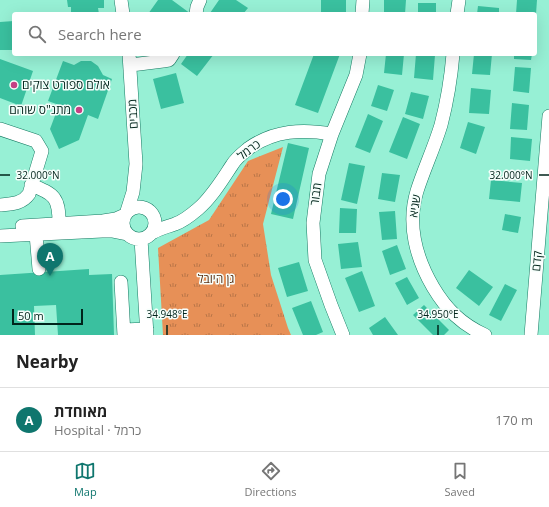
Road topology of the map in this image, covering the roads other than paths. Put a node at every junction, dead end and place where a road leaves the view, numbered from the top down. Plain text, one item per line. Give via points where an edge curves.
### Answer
1 (200, 0) edge
2 (362, 0) edge
3 (459, 0) edge
4 (196, 12) edge
5 (362, 12) edge
6 (457, 12) edge
7 (172, 56) edge
8 (360, 56) edge
9 (453, 56) edge
10 (130, 59) edge
11 (549, 116) edge
12 (0, 129) edge
13 (332, 134) junction
14 (136, 164) junction
15 (32, 185) junction
16 (0, 205) edge
17 (150, 210) junction
18 (126, 213) junction
19 (191, 214) junction
20 (59, 224) junction
21 (0, 227) edge
22 (36, 234) junction
23 (127, 234) junction
24 (0, 236) edge
25 (147, 236) junction
26 (39, 269) dead end
27 (121, 282) dead end
28 (124, 332) edge
29 (147, 332) edge
30 (343, 335) edge
31 (485, 335) edge
32 (531, 335) edge

1 - 4 street
2 - 5 street
3 - 6 street
7 - 10 street, מכבים via 169,60 163,61
8 - 13 street, תבור via 356,75
9 - 31 street, שגיא via 448,95 440,126 416,192 412,217 414,236 419,261 442,302 457,317
10 - 14 street, מכבים
11 - 32 street, קדם
12 - 15 street via 36,141 40,146 42,155
13 - 19 street, כרמל via 289,131 257,143 238,157 208,199
13 - 30 street, תבור via 319,174 312,223 315,260
14 - 17 street, מכבים via 140,188
14 - 18 street, מכבים via 134,192
15 - 16 street via 29,194 22,201
15 - 20 street via 54,198 58,204
17 - 18 street via 138,206
17 - 19 street via 159,216 169,218
17 - 25 street via 155,216 156,224
18 - 20 street via 116,219
18 - 23 street via 123,226
19 - 25 street, כרמל via 177,224 158,229
20 - 21 street
22 - 23 street via 102,231
22 - 24 street
22 - 26 street
23 - 25 street via 134,238
25 - 29 street
27 - 28 street
28 - 29 street

